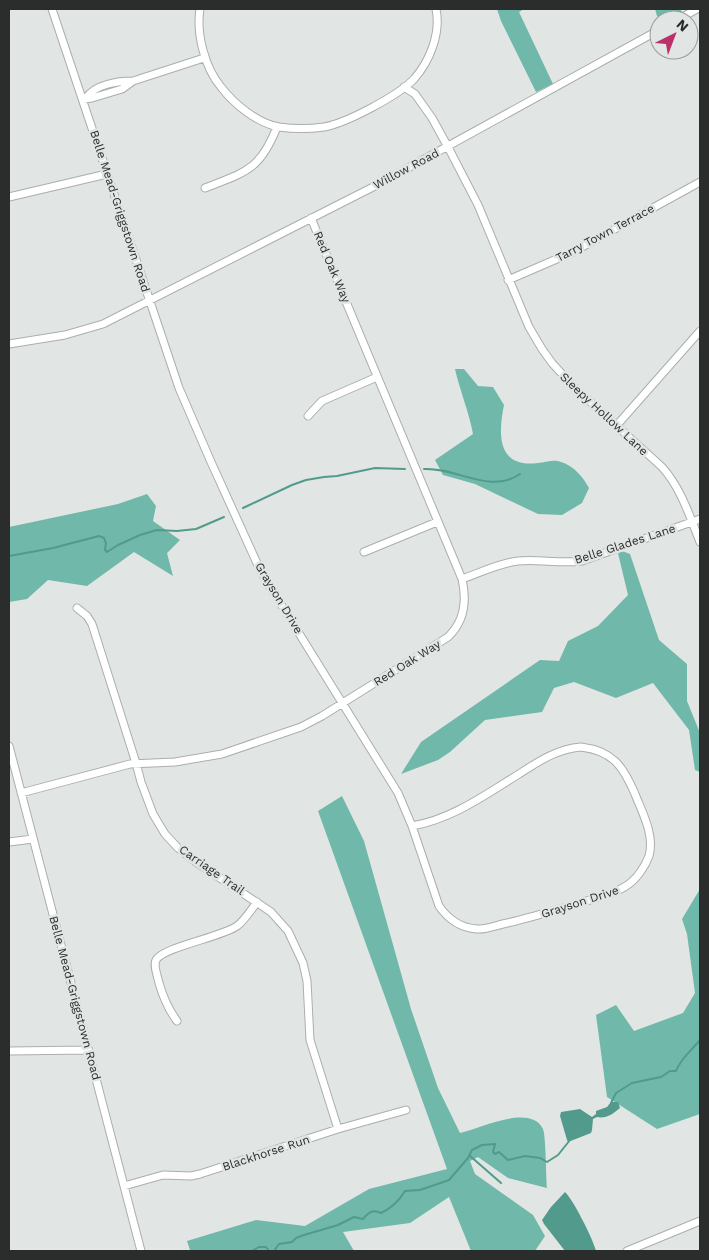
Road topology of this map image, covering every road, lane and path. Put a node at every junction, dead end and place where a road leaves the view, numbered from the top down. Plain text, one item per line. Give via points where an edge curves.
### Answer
1 (52, 9) edge
2 (200, 9) edge
3 (436, 9) edge
4 (649, 36) edge
5 (204, 58) junction
6 (404, 87) junction
7 (84, 98) junction
8 (277, 127) junction
9 (448, 147) junction
10 (107, 174) junction
11 (700, 182) edge
12 (205, 188) dead end
13 (9, 197) edge
14 (311, 218) junction
15 (508, 280) junction
16 (149, 300) junction
17 (700, 331) edge
18 (9, 344) edge
19 (377, 377) junction
20 (308, 416) dead end
21 (616, 425) junction
22 (700, 519) edge
23 (437, 522) junction
24 (692, 522) junction
25 (700, 542) edge
26 (364, 552) dead end
27 (462, 580) junction
28 (78, 608) dead end
29 (343, 703) junction
30 (9, 746) edge
31 (136, 763) junction
32 (21, 793) junction
33 (412, 826) junction
34 (33, 839) junction
35 (9, 842) edge
36 (257, 902) junction
37 (177, 1021) dead end
38 (88, 1050) junction
39 (9, 1051) edge
40 (406, 1110) dead end
41 (338, 1129) junction
42 (124, 1186) junction
43 (700, 1221) edge
44 (141, 1251) edge
45 (626, 1251) edge

1 - 7 street, Belle Mead-Griggstown Road
2 - 5 street
3 - 6 street via 436,35 430,55 414,79
4 - 9 street, Willow Road
5 - 7 street via 133,81 122,89
5 - 8 street via 228,97
6 - 8 street via 334,124
6 - 9 street, Sleepy Hollow Lane via 414,94 432,118
7 - 10 street, Belle Mead-Griggstown Road
8 - 12 street via 267,151 255,164
9 - 14 street, Willow Road
9 - 15 street, Sleepy Hollow Lane via 478,205
10 - 13 street
10 - 16 street, Belle Mead-Griggstown Road
11 - 15 street, Tarry Town Terrace via 574,252
14 - 16 street, Willow Road
14 - 19 street, Red Oak Way
15 - 21 street, Sleepy Hollow Lane via 528,327 552,363
16 - 18 street, Belle Mead-Griggstown Road via 84,331
16 - 29 street, Grayson Drive via 179,388 261,572
17 - 21 street
19 - 20 street via 322,401
19 - 23 street, Red Oak Way
21 - 24 street, Sleepy Hollow Lane via 671,477
22 - 24 street, Belle Glades Lane
23 - 26 street
23 - 27 street, Red Oak Way
24 - 25 street, Sleepy Hollow Lane
24 - 27 street, Belle Glades Lane via 582,561 507,563
27 - 29 street, Red Oak Way via 465,608 452,633
28 - 31 street, Carriage Trail via 92,624
29 - 31 street, Red Oak Way via 301,727 222,754 175,762
29 - 33 street, Grayson Drive via 398,793
30 - 32 street, Belle Mead-Griggstown Road
31 - 32 street, Red Oak Way
31 - 36 street, Carriage Trail via 153,814 165,834 196,862
32 - 34 street, Belle Mead-Griggstown Road
33 - 33 street, Grayson Drive via 439,906 459,925 477,929 621,890 639,874 650,848 648,824 627,776 613,758 582,747 546,757 460,810 427,824
34 - 35 street
34 - 38 street, Belle Mead-Griggstown Road
36 - 37 street via 232,929 172,950 156,960 164,998
36 - 41 street, Carriage Trail via 283,924 300,954 307,981 310,1040
38 - 39 street
38 - 42 street, Belle Mead-Griggstown Road
40 - 41 street, Blackhorse Run
41 - 42 street, Blackhorse Run via 200,1174 164,1175
42 - 44 street, Belle Mead-Griggstown Road
43 - 45 street

